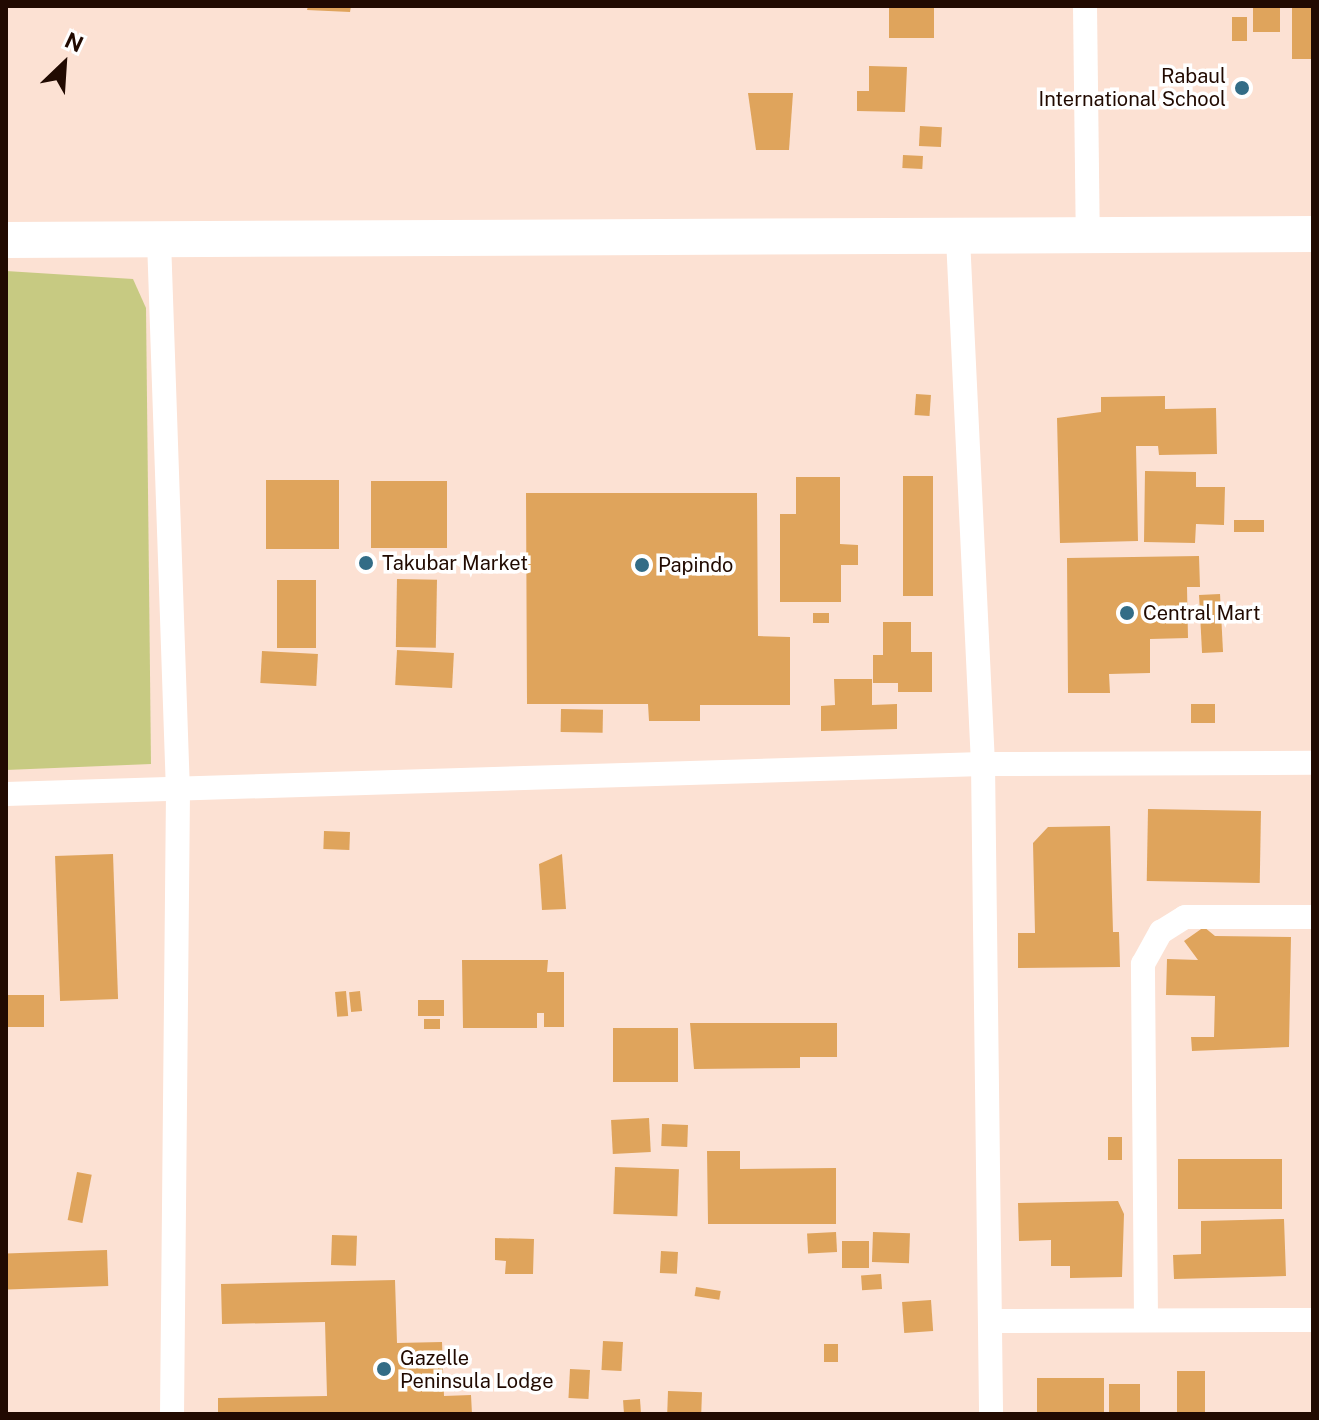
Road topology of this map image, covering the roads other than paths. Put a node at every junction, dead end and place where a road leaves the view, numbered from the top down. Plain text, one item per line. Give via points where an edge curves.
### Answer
1 (1074, 6) edge
2 (1085, 6) edge
3 (1086, 48) junction
4 (1313, 234) edge
5 (1088, 237) junction
6 (958, 238) junction
7 (6, 240) edge
8 (159, 240) junction
9 (1313, 763) edge
10 (983, 764) junction
11 (178, 791) junction
12 (6, 794) edge
13 (1313, 917) edge
14 (1146, 1318) junction
15 (1313, 1320) edge
16 (991, 1321) junction
17 (172, 1414) edge
18 (991, 1414) edge

1 - 3 street
2 - 3 street
3 - 5 street
4 - 5 main road
5 - 6 main road
6 - 8 main road
6 - 10 street
7 - 8 main road
8 - 11 street
9 - 10 street
10 - 11 street
10 - 16 street
11 - 12 street
11 - 17 street
13 - 14 street via 1185,917 1161,932 1143,964
14 - 15 street
14 - 16 street
16 - 18 street

